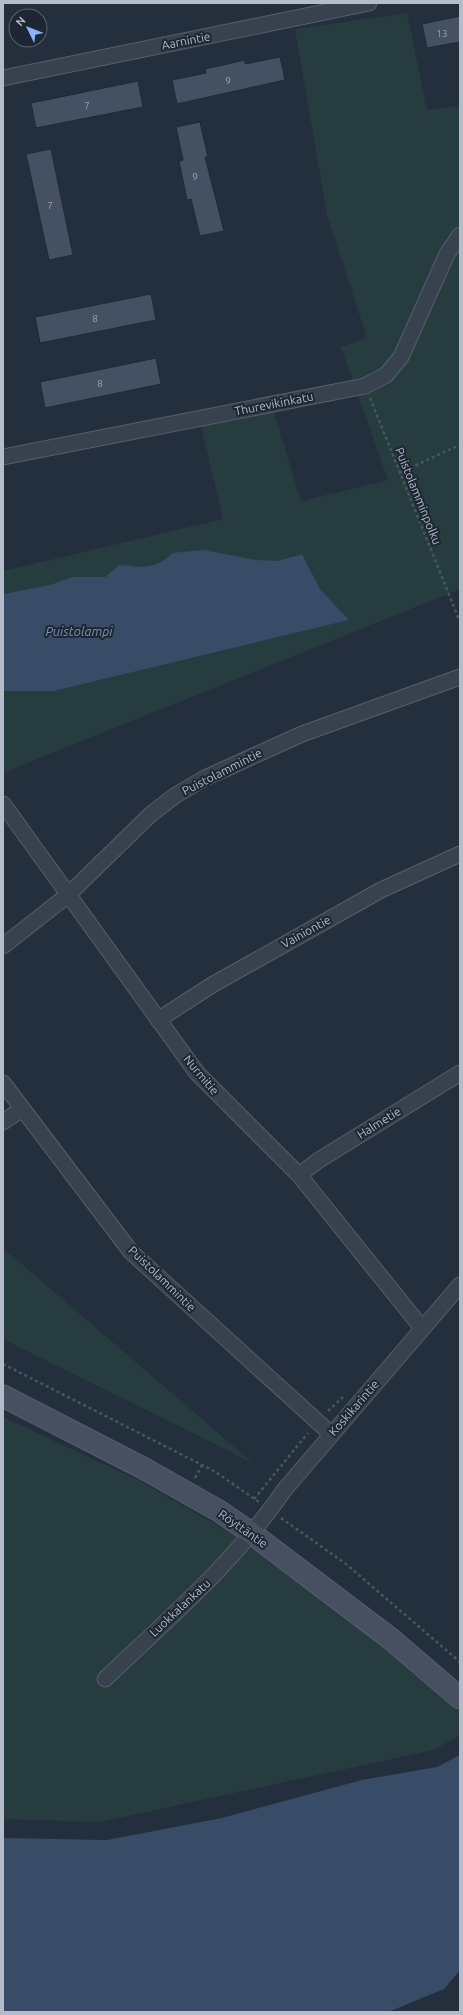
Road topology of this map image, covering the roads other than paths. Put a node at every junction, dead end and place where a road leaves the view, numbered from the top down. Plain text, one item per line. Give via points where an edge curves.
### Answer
1 (369, 3) edge
2 (3, 78) edge
3 (460, 235) edge
4 (3, 458) edge
5 (460, 677) edge
6 (3, 804) edge
7 (460, 854) edge
8 (68, 895) junction
9 (3, 946) edge
10 (158, 1020) junction
11 (460, 1073) edge
12 (3, 1083) edge
13 (22, 1109) junction
14 (3, 1122) edge
15 (299, 1175) junction
16 (460, 1285) edge
17 (422, 1328) junction
18 (3, 1396) edge
19 (331, 1434) junction
20 (251, 1533) junction
21 (105, 1679) dead end
22 (460, 1698) edge

1 - 2 street, Aarnintie
3 - 4 street, Thurevikinkatu via 447,254 401,357 386,375 365,386
5 - 8 street, Puistolammintie via 302,734 205,778 176,795 150,815
6 - 8 street, Nurmitie
7 - 10 street, Vainiontie via 381,890 212,985
8 - 9 street, Puistolammintie
8 - 10 street, Nurmitie
10 - 15 street, Nurmitie via 197,1073
11 - 15 street, Halmetie
12 - 13 street, Puistolammintie
13 - 14 street
13 - 19 street, Puistolammintie via 132,1252
15 - 17 street, Nurmitie
16 - 17 street, Koskikarintie
17 - 19 street, Koskikarintie
18 - 20 street, Röyttäntie via 143,1468
19 - 20 street, Koskikarintie
20 - 21 street, Luokkalankatu via 213,1578
20 - 22 street, Röyttäntie via 391,1640

